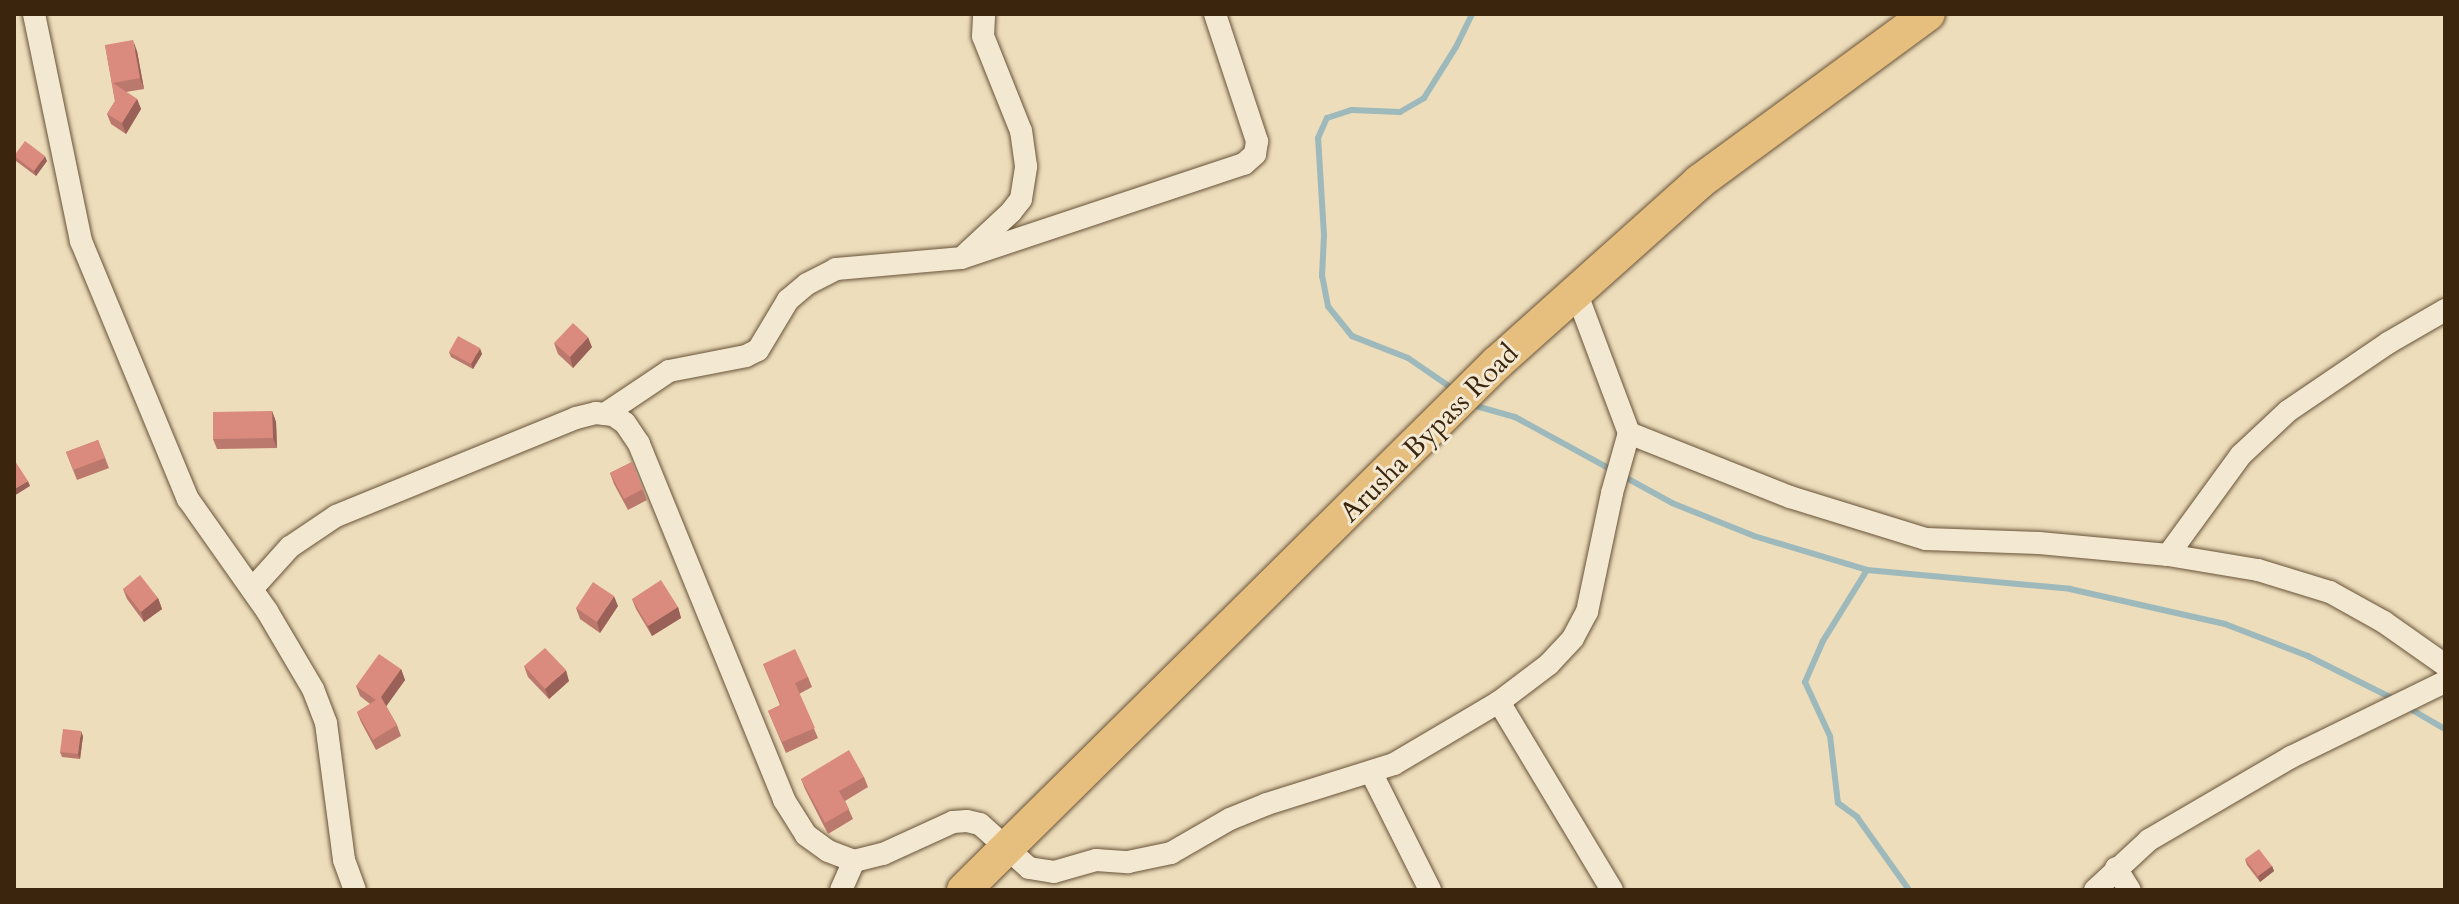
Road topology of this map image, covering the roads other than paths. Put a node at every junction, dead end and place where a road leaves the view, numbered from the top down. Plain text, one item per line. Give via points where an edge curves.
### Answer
1 (34, 14) edge
2 (984, 14) edge
3 (1215, 14) edge
4 (1928, 14) edge
5 (961, 258) junction
6 (1576, 292) junction
7 (2445, 310) edge
8 (605, 414) junction
9 (1629, 433) junction
10 (2168, 555) junction
11 (252, 589) junction
12 (2445, 665) edge
13 (2445, 682) edge
14 (1499, 702) junction
15 (1371, 772) junction
16 (1007, 847) junction
17 (854, 861) junction
18 (2116, 868) junction
19 (355, 890) edge
20 (841, 890) edge
21 (964, 890) edge
22 (1430, 890) edge
23 (1612, 890) edge
24 (2095, 890) edge
25 (2130, 890) edge

1 - 11 street via 81,241 188,499
2 - 5 street via 983,36 1021,131 1026,176 1021,199 1011,212
3 - 5 street via 1257,141 1251,159
4 - 6 main road, Arusha Bypass Road via 1699,182
5 - 8 street via 836,269 788,300 758,350 669,371
6 - 9 street
6 - 16 main road, Arusha Bypass Road via 1498,362
7 - 10 street via 2288,411 2241,455
8 - 11 street via 576,418 336,516 290,547
8 - 17 street via 625,423 639,444 784,800 816,844
9 - 10 street via 1790,497 1926,539
9 - 14 street via 1587,612 1573,638 1549,664
10 - 12 street via 2258,570 2330,592
11 - 19 street via 301,664 326,723 344,860
13 - 18 street via 2291,757 2149,840
14 - 15 street via 1418,752
14 - 23 street
15 - 16 street via 1267,804 1171,853 1144,860 1096,860 1042,873
15 - 22 street
16 - 17 street via 980,824 953,822 883,854
16 - 21 main road, Arusha Bypass Road
17 - 20 street
18 - 24 street
18 - 25 street

